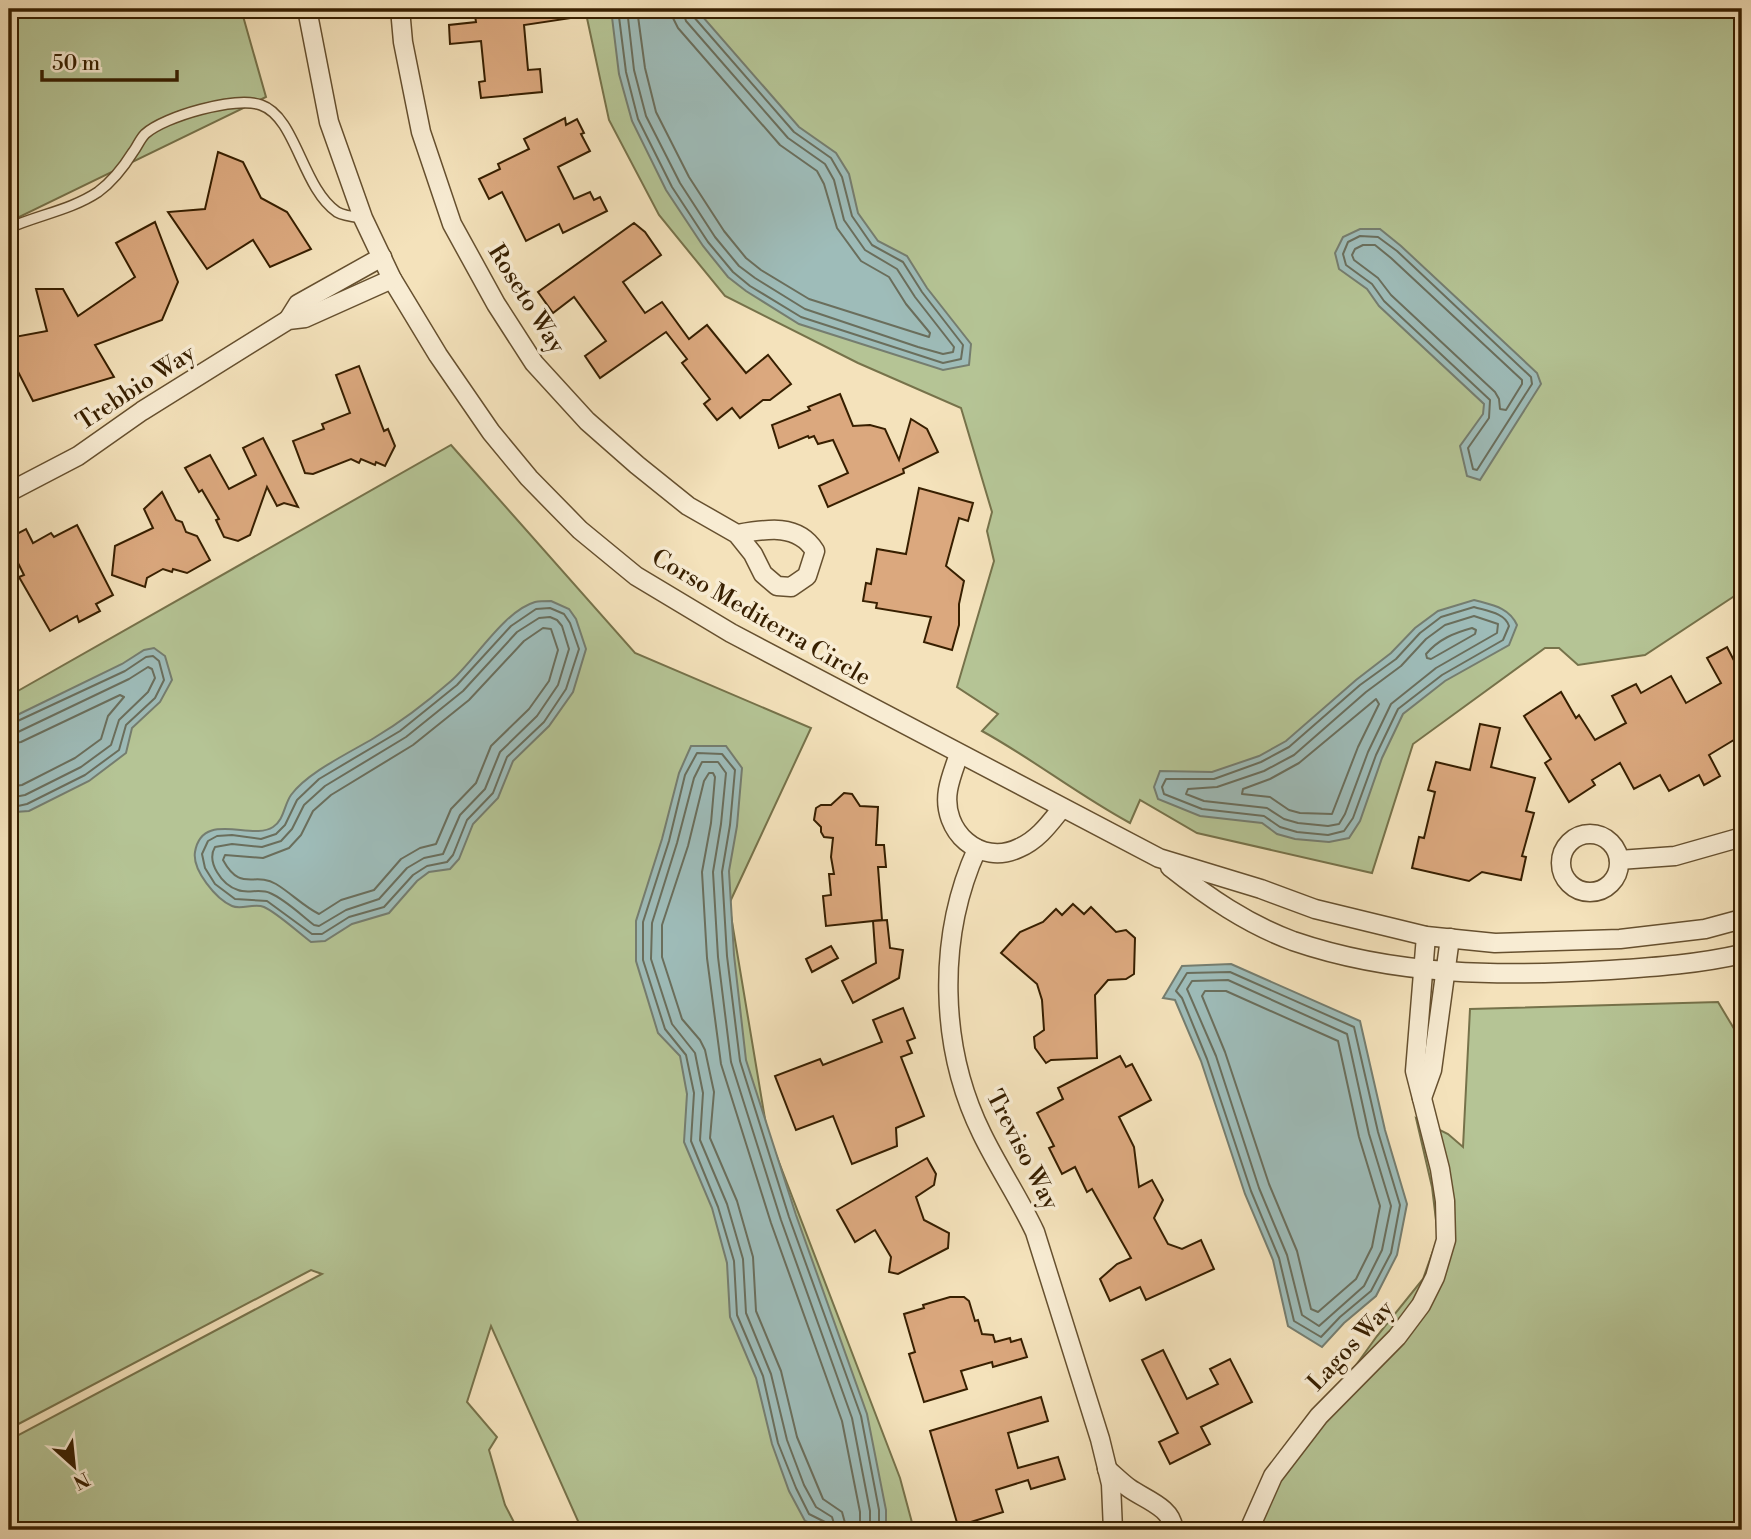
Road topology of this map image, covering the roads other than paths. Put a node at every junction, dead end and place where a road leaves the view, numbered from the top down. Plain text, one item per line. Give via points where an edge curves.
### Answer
1 (307, 9) edge
2 (400, 9) edge
3 (363, 218) junction
4 (9, 228) edge
5 (382, 257) junction
6 (393, 279) junction
7 (288, 320) junction
8 (9, 492) edge
9 (737, 534) dead end
10 (959, 754) junction
11 (1062, 808) junction
12 (1742, 837) edge
13 (977, 849) junction
14 (1159, 858) junction
15 (1619, 860) dead end
16 (1742, 919) edge
17 (1426, 936) junction
18 (1450, 938) junction
19 (1742, 954) edge
20 (1423, 970) junction
21 (1446, 971) junction
22 (1422, 1098) junction
23 (1107, 1469) junction
24 (1113, 1530) edge
25 (1173, 1530) edge
26 (1249, 1530) edge

1 - 3 street, Corso Mediterra Circle via 329,122
2 - 9 street, Roseto Way via 421,132 452,224 496,304 534,363 587,421 688,506
3 - 4 lane via 340,213 323,200 274,111 243,102 163,122 144,135 116,177 97,192
3 - 5 street, Corso Mediterra Circle
5 - 6 street, Corso Mediterra Circle
5 - 7 street, Trebbio Way via 298,304
6 - 7 street, Trebbio Way via 305,318
6 - 10 street, Corso Mediterra Circle via 491,432 580,530 636,576 731,633
7 - 8 street, Trebbio Way via 78,456
10 - 11 street, Corso Mediterra Circle
10 - 13 street via 947,791 949,816 960,836
11 - 13 street via 1033,840 1018,849 1001,854
11 - 14 street, Corso Mediterra Circle
12 - 15 street via 1675,856
13 - 23 street, Treviso Way via 961,890 951,944 952,1039 981,1132 1035,1232
14 - 17 street, Corso Mediterra Circle via 1315,909
14 - 20 street, Corso Mediterra Circle via 1242,918 1293,940
16 - 18 street, Corso Mediterra Circle via 1705,929 1620,939 1495,943
17 - 18 street, Corso Mediterra Circle
17 - 20 street, Lagos Way
18 - 21 street
19 - 21 street, Corso Mediterra Circle via 1570,972
20 - 21 street, Corso Mediterra Circle
20 - 22 street, Lagos Way via 1415,1070
21 - 22 street via 1432,1070
22 - 26 street, Lagos Way via 1445,1202 1446,1240 1435,1277 1397,1337 1319,1416 1273,1476
23 - 24 street, Treviso Way
23 - 25 street via 1157,1504

